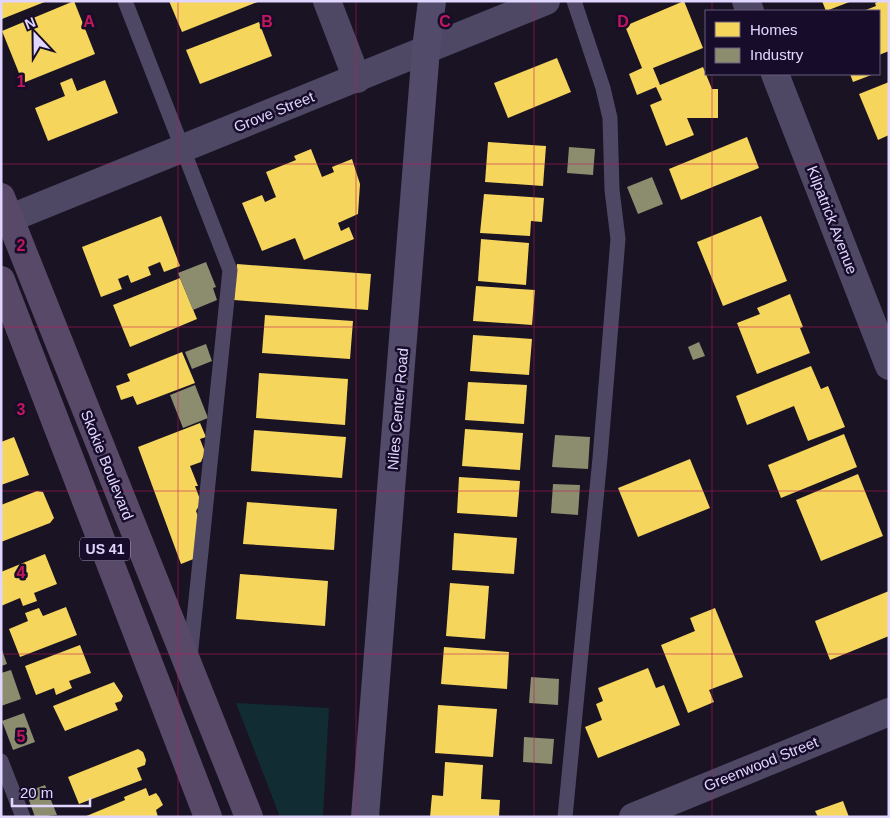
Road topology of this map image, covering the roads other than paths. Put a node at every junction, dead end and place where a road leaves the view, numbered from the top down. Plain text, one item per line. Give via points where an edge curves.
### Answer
1 (125, 1) edge
2 (327, 1) edge
3 (432, 1) edge
4 (546, 1) edge
5 (574, 1) edge
6 (426, 49) junction
7 (775, 75) edge
8 (357, 79) junction
9 (182, 149) junction
10 (4, 212) edge
11 (1, 280) edge
12 (889, 366) edge
13 (189, 672) junction
14 (889, 712) edge
15 (1, 761) edge
16 (23, 817) edge
17 (208, 817) edge
18 (249, 817) edge
19 (366, 817) edge
20 (565, 817) edge
21 (633, 817) edge

1 - 9 lane
2 - 8 street
3 - 6 main road, Niles Center Road
4 - 6 street, Grove Street
5 - 20 lane via 610,118 612,190 618,239
6 - 8 street, Grove Street
6 - 19 main road, Niles Center Road
7 - 12 street, Kilpatrick Avenue
8 - 9 street, Grove Street
9 - 10 street, Grove Street
9 - 13 lane via 230,270
10 - 13 main road, Skokie Boulevard / US 41
11 - 17 main road, Skokie Boulevard / US 41
13 - 18 main road, Skokie Boulevard / US 41
14 - 21 street, Greenwood Street
15 - 16 lane

